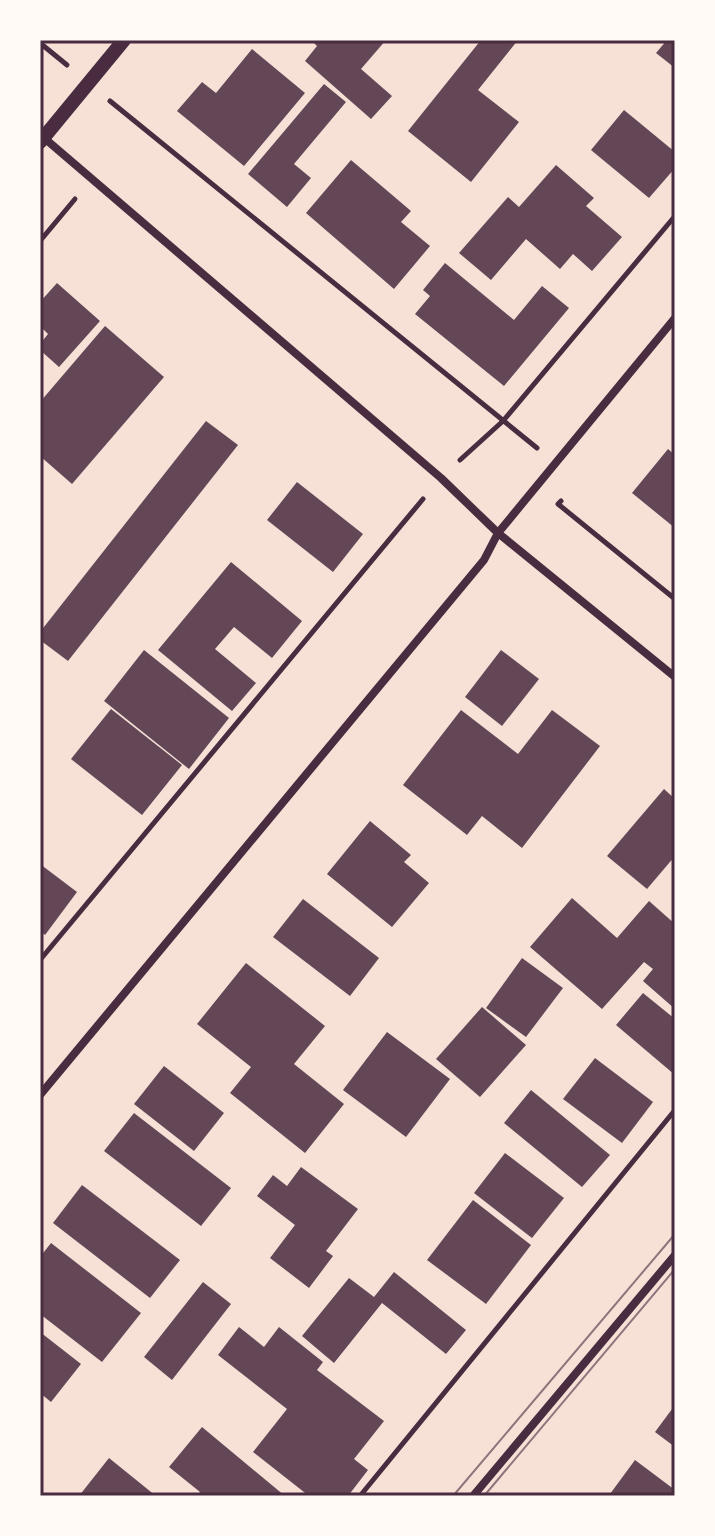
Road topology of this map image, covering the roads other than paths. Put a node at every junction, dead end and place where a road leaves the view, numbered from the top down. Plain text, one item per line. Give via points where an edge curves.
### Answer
1 (124, 40) edge
2 (41, 138) edge
3 (675, 318) edge
4 (498, 533) junction
5 (675, 677) edge
6 (40, 1095) edge
7 (675, 1255) edge
8 (473, 1496) edge

1 - 2 street
2 - 4 street via 441,478
3 - 4 street
4 - 5 street
4 - 6 street via 484,560
7 - 8 street

